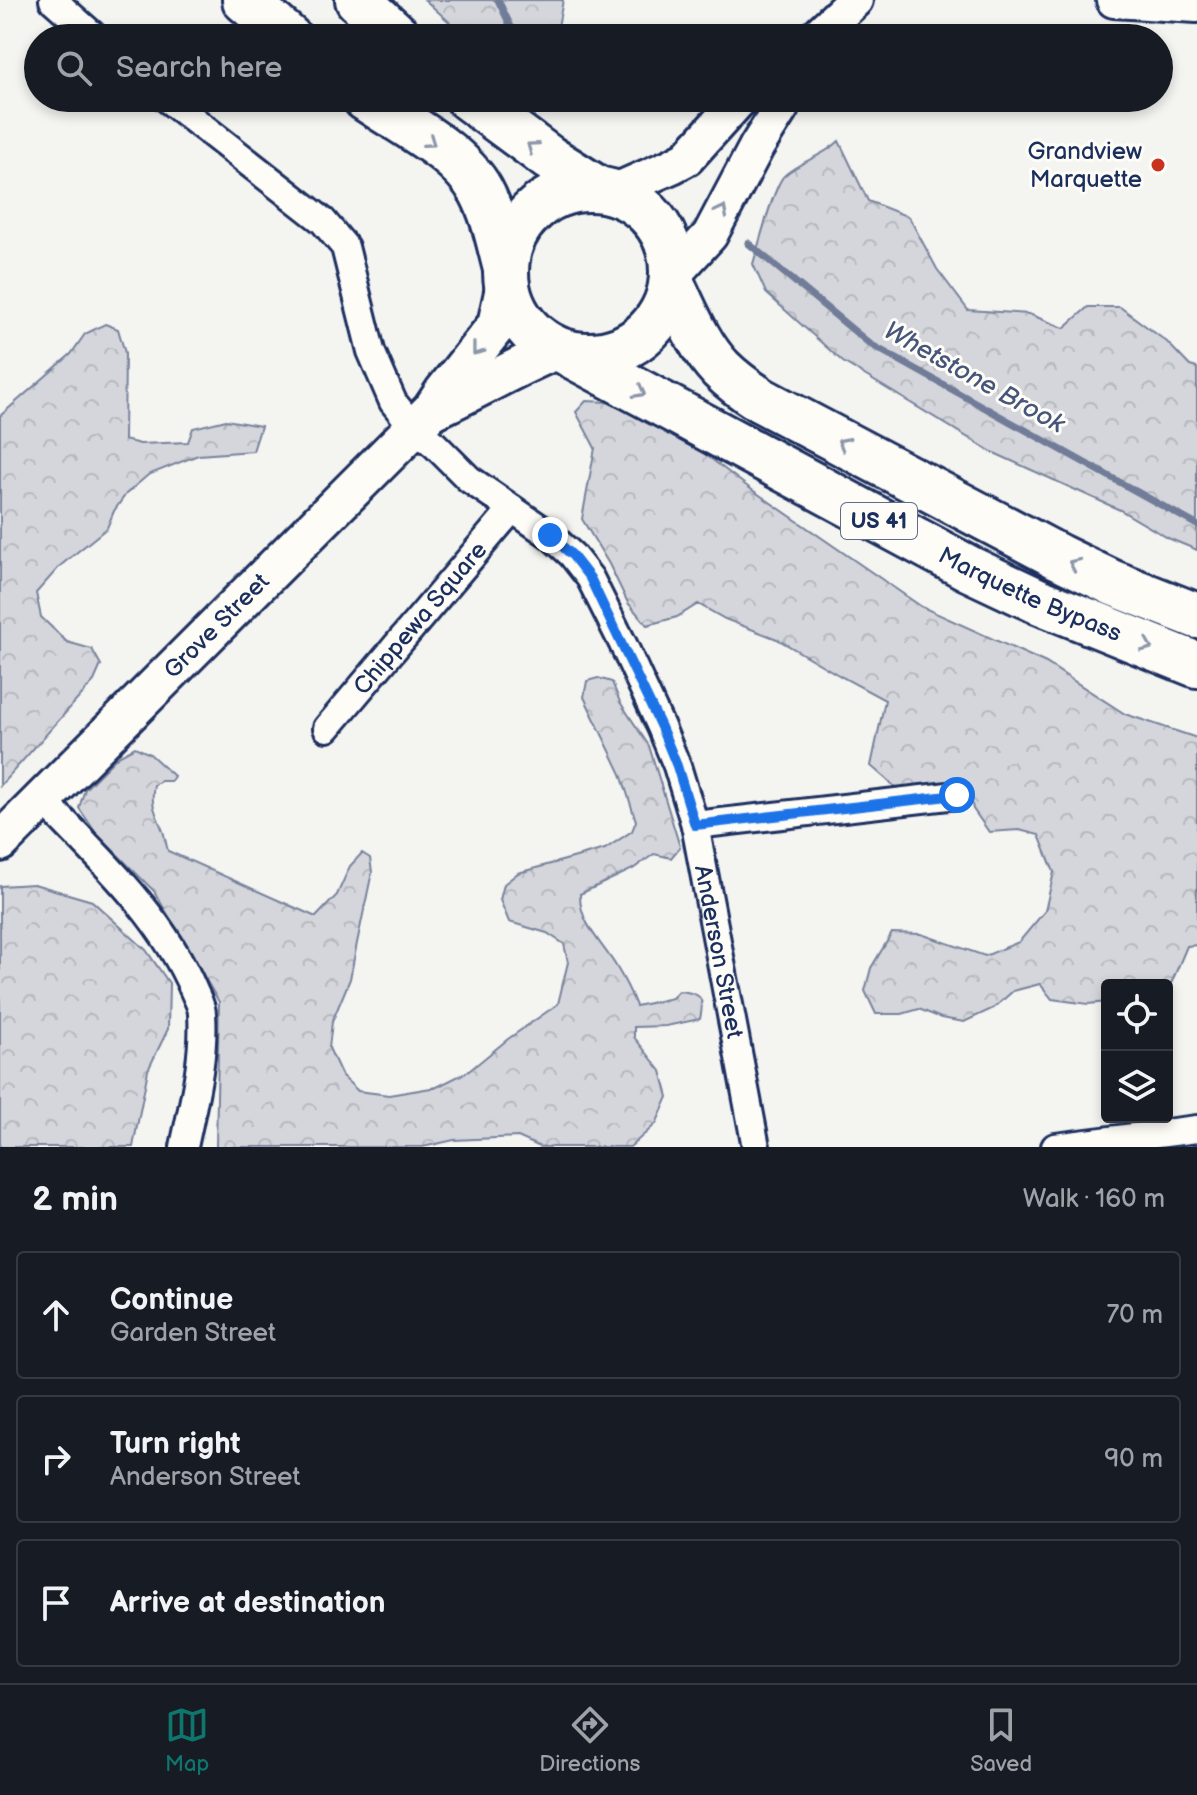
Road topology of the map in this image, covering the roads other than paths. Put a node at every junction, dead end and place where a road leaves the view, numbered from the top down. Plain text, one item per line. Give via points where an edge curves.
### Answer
1 (53, 0) edge
2 (245, 0) edge
3 (358, 0) edge
4 (855, 0) edge
5 (1114, 0) edge
6 (1197, 5) edge
7 (80, 24) edge
8 (273, 24) edge
9 (385, 24) edge
10 (830, 24) edge
11 (184, 112) edge
12 (386, 112) edge
13 (485, 112) edge
14 (728, 112) edge
15 (778, 112) edge
16 (605, 190) junction
17 (506, 276) junction
18 (674, 280) junction
19 (564, 352) junction
20 (424, 419) junction
21 (512, 509) junction
22 (1197, 616) edge
23 (1197, 665) edge
24 (327, 728) dead end
25 (957, 795) dead end
26 (43, 800) junction
27 (695, 825) junction
28 (0, 842) edge
29 (1197, 1129) edge
30 (184, 1147) edge
31 (756, 1147) edge
32 (1055, 1147) edge

1 - 7 street
2 - 8 highway
3 - 9 highway
4 - 10 street
5 - 6 street
11 - 20 street, Anderson Street via 323,221 345,247 371,351 389,394
12 -> 17 highway, US 41 via 456,161 479,187
16 -> 13 highway, US 41
14 - 16 street via 687,158
18 -> 15 street via 710,235
16 - 17 highway via 571,193 535,211 511,245
16 - 18 highway, US 41 via 654,218 673,254
17 - 19 highway, US 41 via 523,325
17 -> 20 main road, Grove Street via 497,325
18 - 19 highway via 653,324 637,338 598,354
22 -> 18 highway, Marquette Bypass / US 41 via 1059,557 761,400 706,350
19 - 20 main road, Grove Street via 520,365
19 -> 23 highway, Marquette Bypass / US 41 via 970,569
20 - 21 street, Anderson Street via 435,445 469,479
20 - 26 main road, Grove Street
21 - 24 street, Chippewa Square
21 - 27 street, Anderson Street via 550,535 590,578 661,727
25 - 27 street
26 - 28 main road, Grove Street
26 - 30 street via 147,913 184,966 202,1011 198,1087
27 - 31 street, Anderson Street
29 - 32 street

